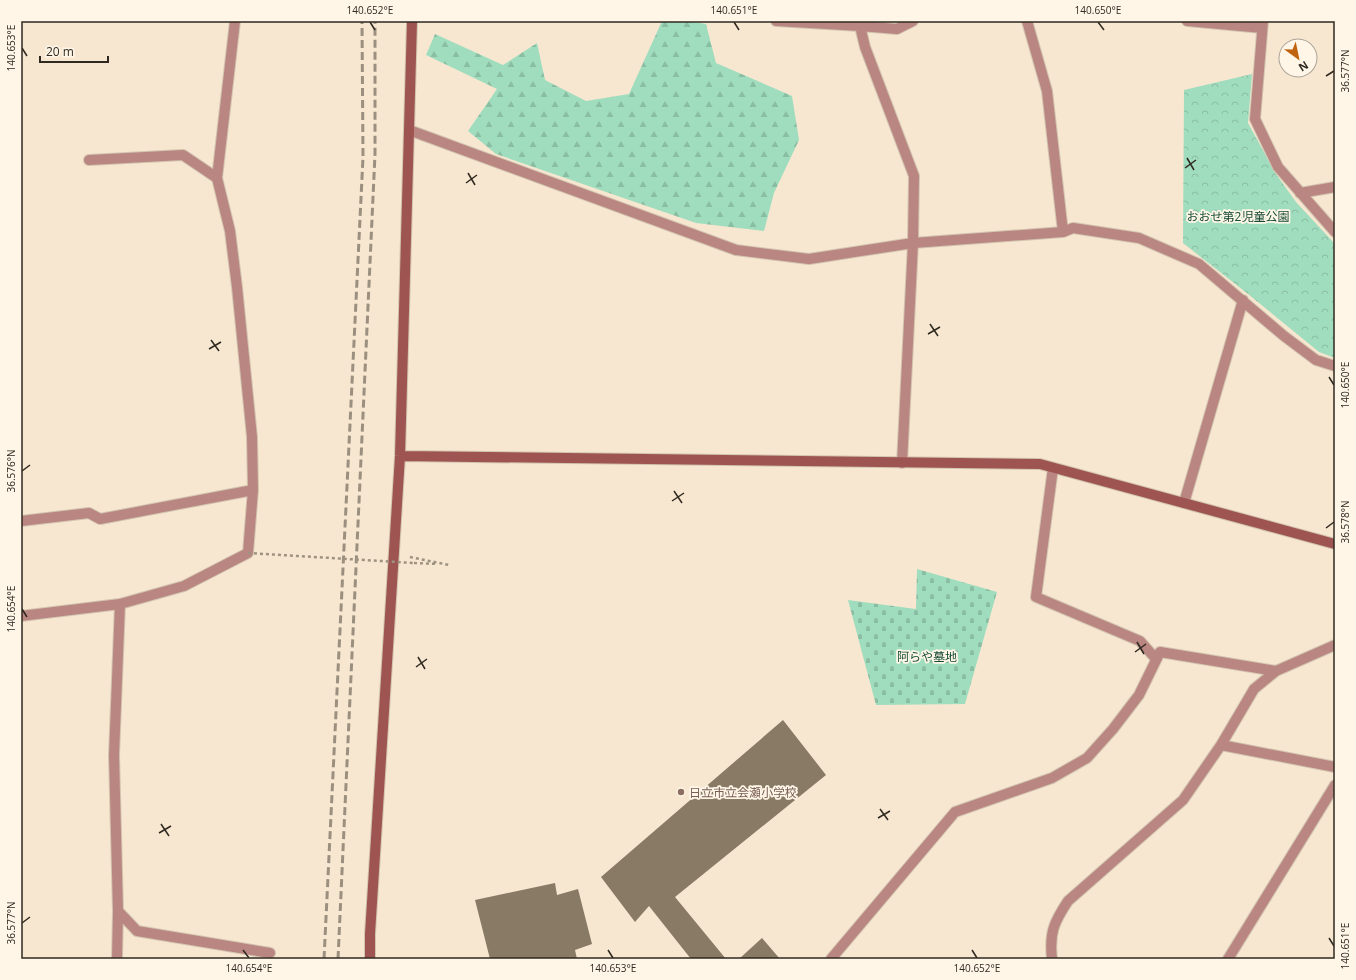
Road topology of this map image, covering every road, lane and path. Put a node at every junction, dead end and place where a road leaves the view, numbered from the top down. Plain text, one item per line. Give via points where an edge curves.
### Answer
1 (235, 21) edge
2 (412, 21) edge
3 (776, 21) edge
4 (913, 21) edge
5 (1027, 21) edge
6 (1186, 21) edge
7 (1262, 25) edge
8 (860, 26) junction
9 (409, 130) junction
10 (89, 160) dead end
11 (217, 178) junction
12 (1335, 187) edge
13 (1300, 193) junction
14 (1063, 232) junction
15 (1335, 232) edge
16 (914, 244) junction
17 (1243, 300) junction
18 (1335, 366) edge
19 (400, 456) junction
20 (902, 463) junction
21 (1053, 468) junction
22 (253, 490) junction
23 (1184, 503) junction
24 (21, 521) edge
25 (1335, 544) edge
26 (248, 552) junction
27 (394, 554) junction
28 (120, 604) junction
29 (21, 616) edge
30 (1335, 645) edge
31 (1156, 659) junction
32 (1276, 671) junction
33 (1221, 745) junction
34 (1335, 767) edge
35 (1335, 785) edge
36 (118, 911) junction
37 (270, 953) dead end
38 (117, 959) edge
39 (370, 959) edge
40 (831, 959) edge
41 (1052, 959) edge
42 (1228, 959) edge

1 - 11 street
2 - 9 street
3 - 8 street
4 - 8 street via 897,29
5 - 14 street via 1047,91
6 - 7 street
7 - 13 street via 1255,119 1278,167
8 - 16 street via 865,47 914,176
9 - 16 street via 736,250 809,259
9 - 19 street
10 - 11 street via 184,155
11 - 22 street via 230,231 237,286 252,437
12 - 13 street
13 - 15 street
14 - 16 street
14 - 17 street via 1073,228 1139,238 1199,264
16 - 20 street
17 - 18 street via 1316,360
17 - 23 street
19 - 20 street
19 - 27 street
20 - 21 street via 1040,464
21 - 23 street
21 - 31 street via 1036,597 1140,641
22 - 24 street via 100,519 89,512
22 - 26 street
23 - 25 street
26 - 27 path, bridge via 449,565
26 - 28 street via 184,586
27 - 39 street
28 - 29 street
28 - 36 street via 114,755
30 - 32 street
31 - 32 street via 1160,652
31 - 40 street via 1139,695 1087,758 1052,778 955,812
32 - 33 street via 1254,689
33 - 34 street
33 - 41 street via 1183,800 1068,901 1054,922
35 - 42 street
36 - 37 street via 137,931
36 - 38 street

